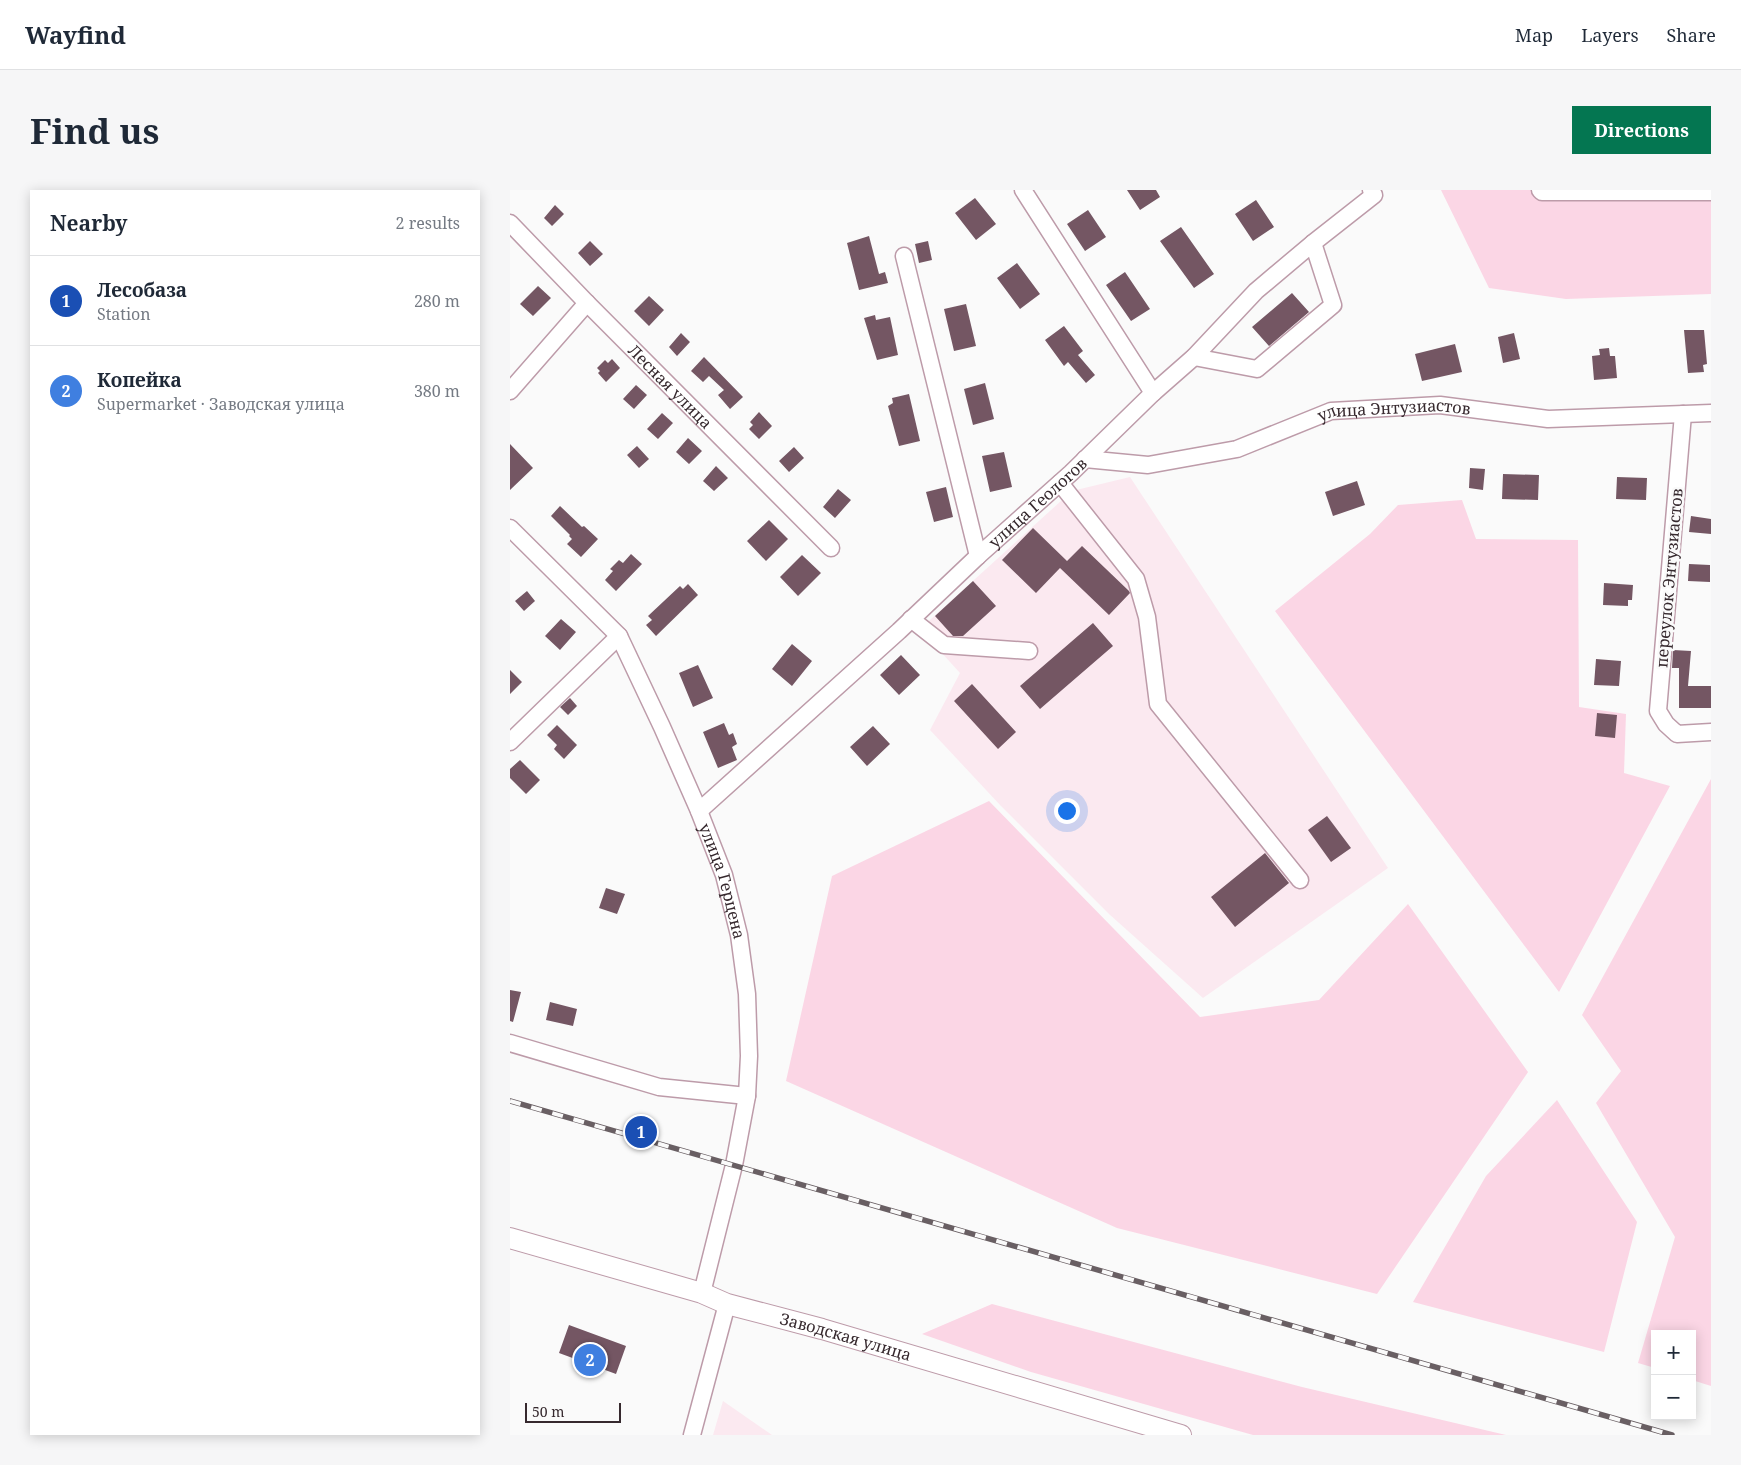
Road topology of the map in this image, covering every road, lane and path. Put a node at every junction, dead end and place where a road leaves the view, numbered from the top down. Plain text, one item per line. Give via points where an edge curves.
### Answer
1 (1023, 190) edge
2 (1540, 190) edge
3 (1372, 192) edge
4 (1711, 192) edge
5 (510, 223) edge
6 (1313, 243) junction
7 (904, 256) dead end
8 (587, 303) junction
9 (1194, 357) junction
10 (510, 391) edge
11 (1153, 394) junction
12 (1682, 414) junction
13 (1711, 414) edge
14 (1085, 459) junction
15 (1060, 483) junction
16 (510, 528) edge
17 (831, 548) dead end
18 (978, 556) junction
19 (911, 619) junction
20 (619, 636) junction
21 (1028, 651) dead end
22 (1711, 732) edge
23 (510, 742) edge
24 (699, 811) junction
25 (1300, 880) dead end
26 (510, 1043) edge
27 (747, 1096) junction
28 (510, 1238) edge
29 (702, 1293) junction
30 (727, 1304) junction
31 (692, 1435) edge
32 (1181, 1435) edge

1 - 11 street
2 - 4 street
3 - 6 street, улица Геологов
5 - 8 street, Лесная улица
6 - 9 street, улица Геологов via 1256,291
6 - 9 street via 1333,305 1257,370
7 - 18 street
8 - 10 street
8 - 17 street, Лесная улица
9 - 11 street, улица Геологов
11 - 14 street, улица Геологов
12 - 13 street, улица Энтузиастов
12 - 14 street, улица Энтузиастов via 1548,419 1440,406 1331,411 1237,449 1148,465
12 - 22 street, переулок Энтузиастов via 1658,710 1677,734
14 - 15 street, улица Геологов
15 - 18 street, улица Геологов
15 - 25 street via 1136,579 1147,617 1158,704
16 - 20 street, улица Герцена
18 - 19 street, улица Геологов
19 - 21 street via 944,645
19 - 24 street, улица Геологов
20 - 23 street
20 - 24 street, улица Герцена
24 - 27 street, улица Герцена via 724,875 739,935 747,994
26 - 27 street via 659,1088
27 - 29 street, улица Герцена via 734,1165
28 - 29 main road, Заводская улица
29 - 30 main road, Заводская улица
30 - 31 street
30 - 32 main road, Заводская улица

